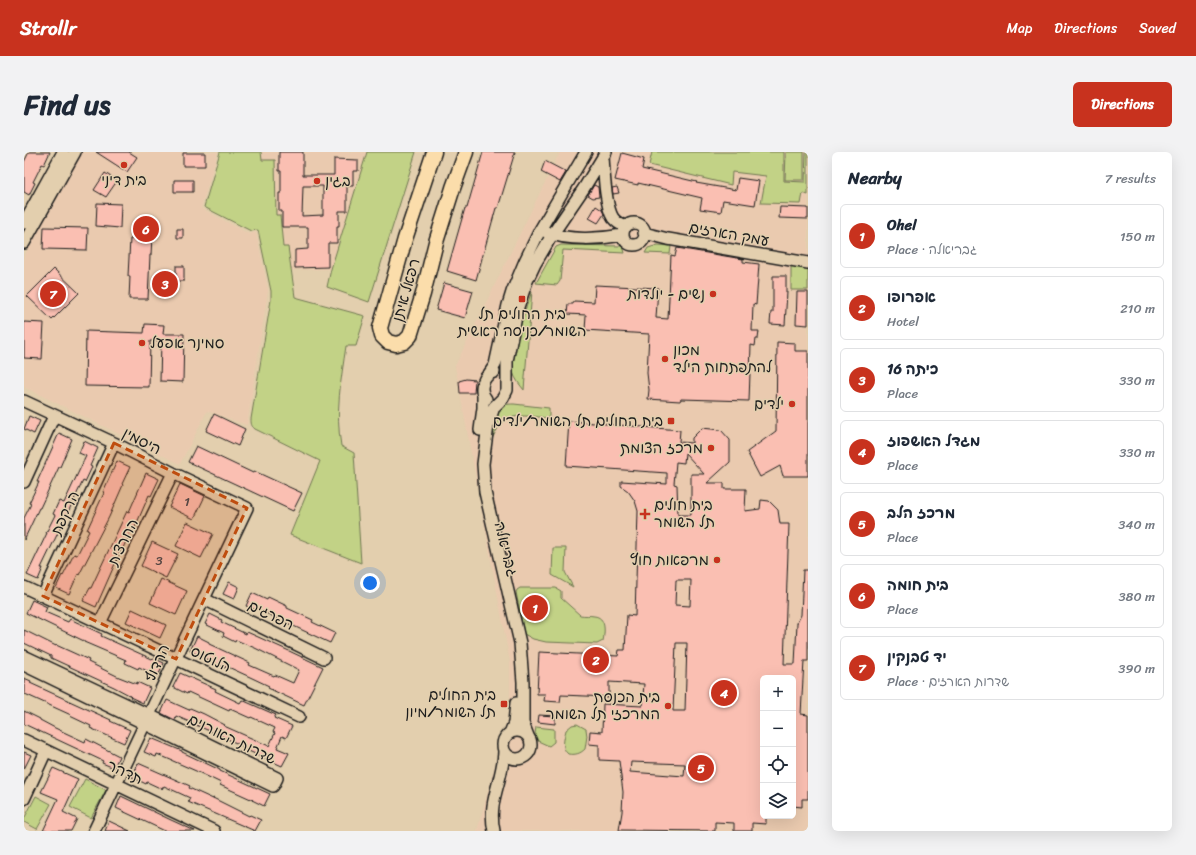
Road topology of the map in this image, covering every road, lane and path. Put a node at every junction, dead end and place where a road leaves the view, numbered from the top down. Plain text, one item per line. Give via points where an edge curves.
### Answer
1 (63, 152) edge
2 (74, 152) edge
3 (434, 152) edge
4 (466, 152) edge
5 (586, 152) edge
6 (605, 154) edge
7 (24, 223) edge
8 (540, 230) junction
9 (624, 231) junction
10 (644, 233) junction
11 (552, 235) junction
12 (25, 241) edge
13 (808, 263) edge
14 (489, 374) junction
15 (507, 380) junction
16 (483, 394) junction
17 (499, 401) junction
18 (24, 402) edge
19 (54, 416) junction
20 (114, 443) junction
21 (173, 473) junction
22 (24, 482) edge
23 (247, 508) joint
24 (24, 587) edge
25 (43, 596) junction
26 (204, 599) junction
27 (100, 623) junction
28 (24, 656) edge
29 (324, 658) dead end
30 (176, 659) junction
31 (24, 665) edge
32 (299, 717) dead end
33 (147, 719) junction
34 (510, 733) junction
35 (528, 736) junction
36 (24, 740) edge
37 (504, 750) junction
38 (46, 751) junction
39 (525, 757) junction
40 (116, 784) junction
41 (496, 790) junction
42 (24, 799) edge
43 (94, 831) edge
44 (214, 831) edge
45 (494, 831) edge

1 - 7 street
2 - 12 street
3 - 4 main road, רפאל איתן via 403,246 380,328 382,336 388,342 396,344 404,342 410,336 436,242
5 - 8 street
6 - 9 street via 606,191 612,215
6 - 11 street
8 - 11 street
8 - 14 street via 512,292 495,365
9 - 10 street via 628,225 635,223 641,226
9 - 10 street via 624,238 635,244 641,242
9 - 11 street via 607,238
10 - 13 street, עמק הארזים
11 - 15 street via 535,264 518,308 507,360
14 - 15 street via 500,372
14 - 16 street via 483,383
15 - 17 street via 505,394
16 - 17 street via 488,401
16 - 34 street, גבריאלה via 477,479 514,652 516,709
17 - 35 street, גבריאלה via 494,407 488,425 483,464 484,484 520,643 523,723
18 - 19 street, היסמין
19 - 20 street, היסמין
19 - 22 street
20 - 21 street, היסמין
20 - 25 street, הרקפת
21 - 23 street, היסמין
21 - 27 street, החרצית
23 - 26 street, הרדוף
24 - 25 street, הלוטוס
25 - 27 street, הלוטוס
26 - 29 street, הפרגים
26 - 30 street, הרדוף
27 - 30 street, הלוטוס
28 - 33 street, שדרות האורנים
30 - 32 street, הלוטוס
30 - 33 street, הרדוף
31 - 33 street, שדרות האורנים
33 - 33 street, שדרות האורנים via 273,786 277,778
33 - 40 street, הרדוף
34 - 35 street via 520,732
34 - 37 street via 504,740
35 - 39 street via 531,745
36 - 38 street, תדהר
37 - 39 street via 513,758
37 - 41 street
38 - 40 street, תדהר
38 - 42 street
39 - 41 street via 508,769
40 - 43 street, הרדוף
40 - 44 street, תדהר
41 - 45 street via 492,808

